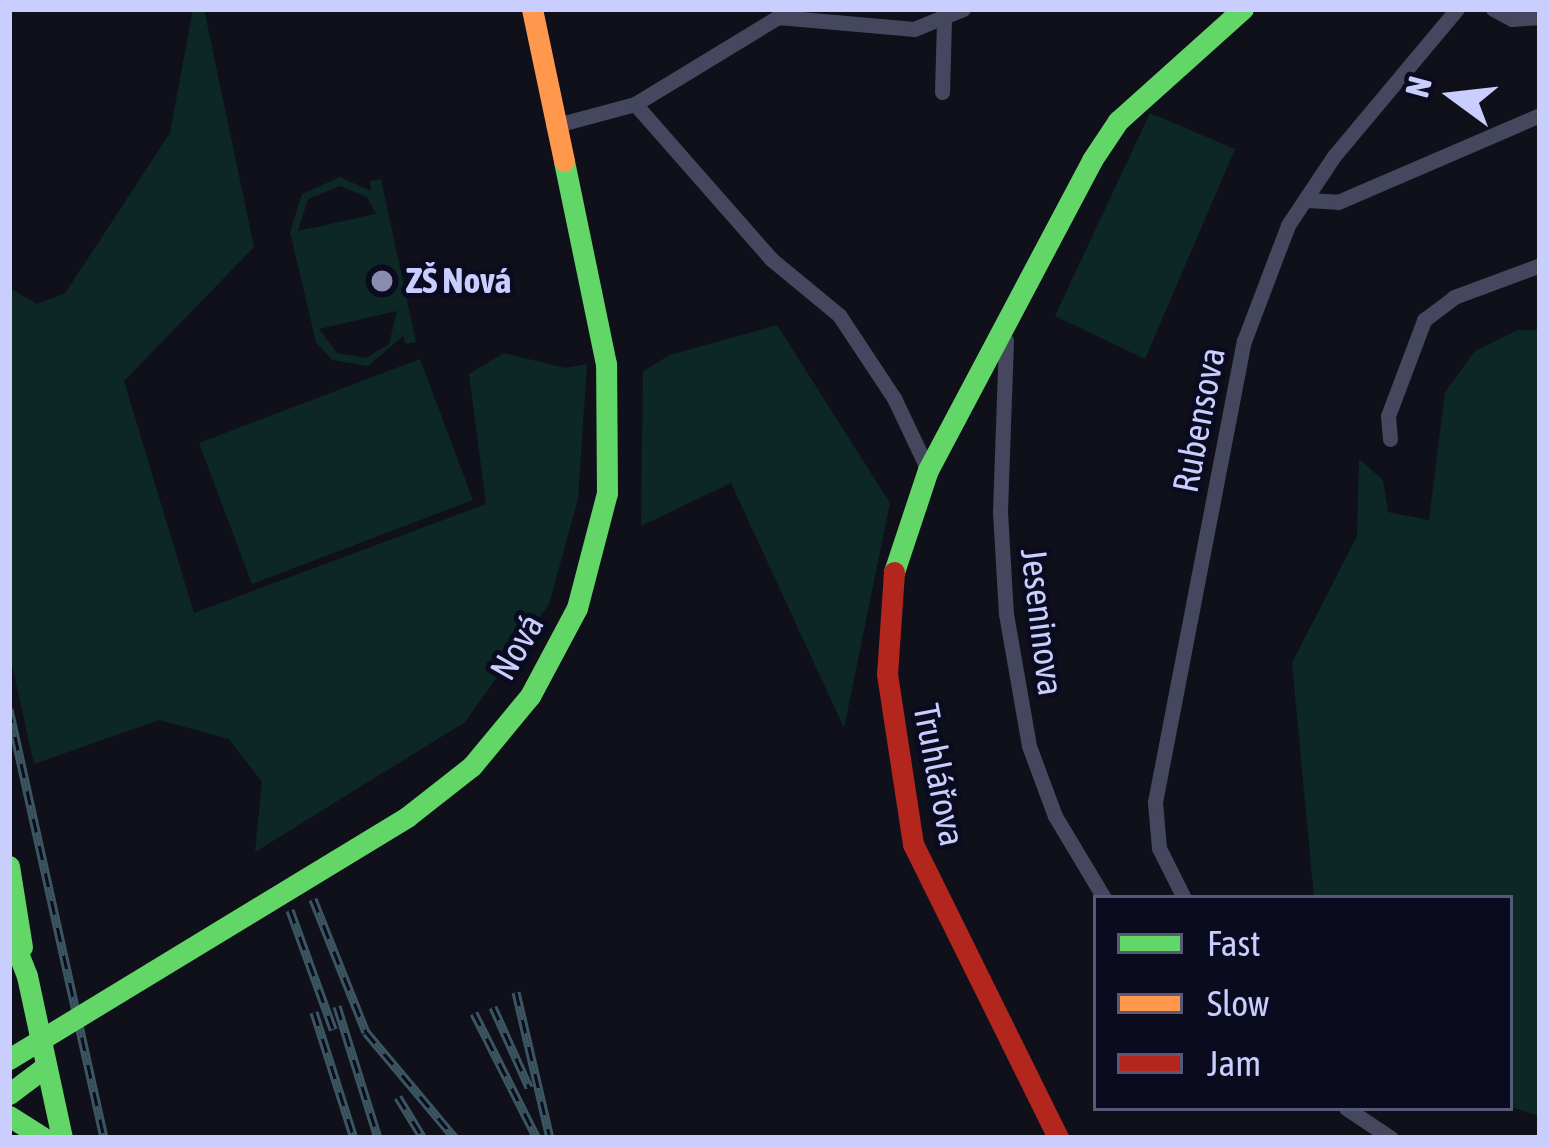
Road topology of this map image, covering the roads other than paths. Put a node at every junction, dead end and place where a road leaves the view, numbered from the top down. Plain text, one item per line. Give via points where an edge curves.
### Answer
1 (532, 9) edge
2 (963, 9) edge
3 (1243, 9) edge
4 (1457, 9) edge
5 (1493, 9) edge
6 (1540, 17) edge
7 (944, 22) junction
8 (942, 92) dead end
9 (635, 104) junction
10 (1540, 115) edge
11 (553, 126) junction
12 (1305, 200) junction
13 (1540, 265) edge
14 (1006, 335) junction
15 (1390, 439) dead end
16 (928, 470) junction
17 (9, 866) edge
18 (1102, 895) edge
19 (1182, 895) edge
20 (9, 930) edge
21 (24, 965) junction
22 (9, 1059) edge
23 (45, 1067) junction
24 (9, 1094) edge
25 (1350, 1111) edge
26 (9, 1116) edge
27 (44, 1138) edge
28 (62, 1138) edge
29 (1058, 1138) edge
30 (1390, 1138) edge

1 - 11 street, Nová
2 - 7 street
3 - 14 street, Truhlářova via 1118,122
4 - 12 street, Rubensova
5 - 6 street via 1512,19
7 - 8 street
7 - 9 street via 869,30 778,16
9 - 11 street
9 - 16 street via 794,280 839,316 870,356
10 - 12 street via 1337,202
11 - 22 street, Nová, bridge via 606,364 607,493 577,608 530,696 472,766 407,817
12 - 19 street, Rubensova via 1267,266 1244,340 1156,802 1159,848
13 - 15 street via 1454,297 1424,320 1388,416
14 - 16 street, Truhlářova
14 - 18 street, Jeseninova via 1000,511 1006,614 1029,746 1054,816
16 - 29 street, Truhlářova via 892,577 888,629 902,794 927,879
17 - 21 street
20 - 21 street
21 - 23 street
23 - 24 street
23 - 28 street
25 - 30 street
26 - 27 street

